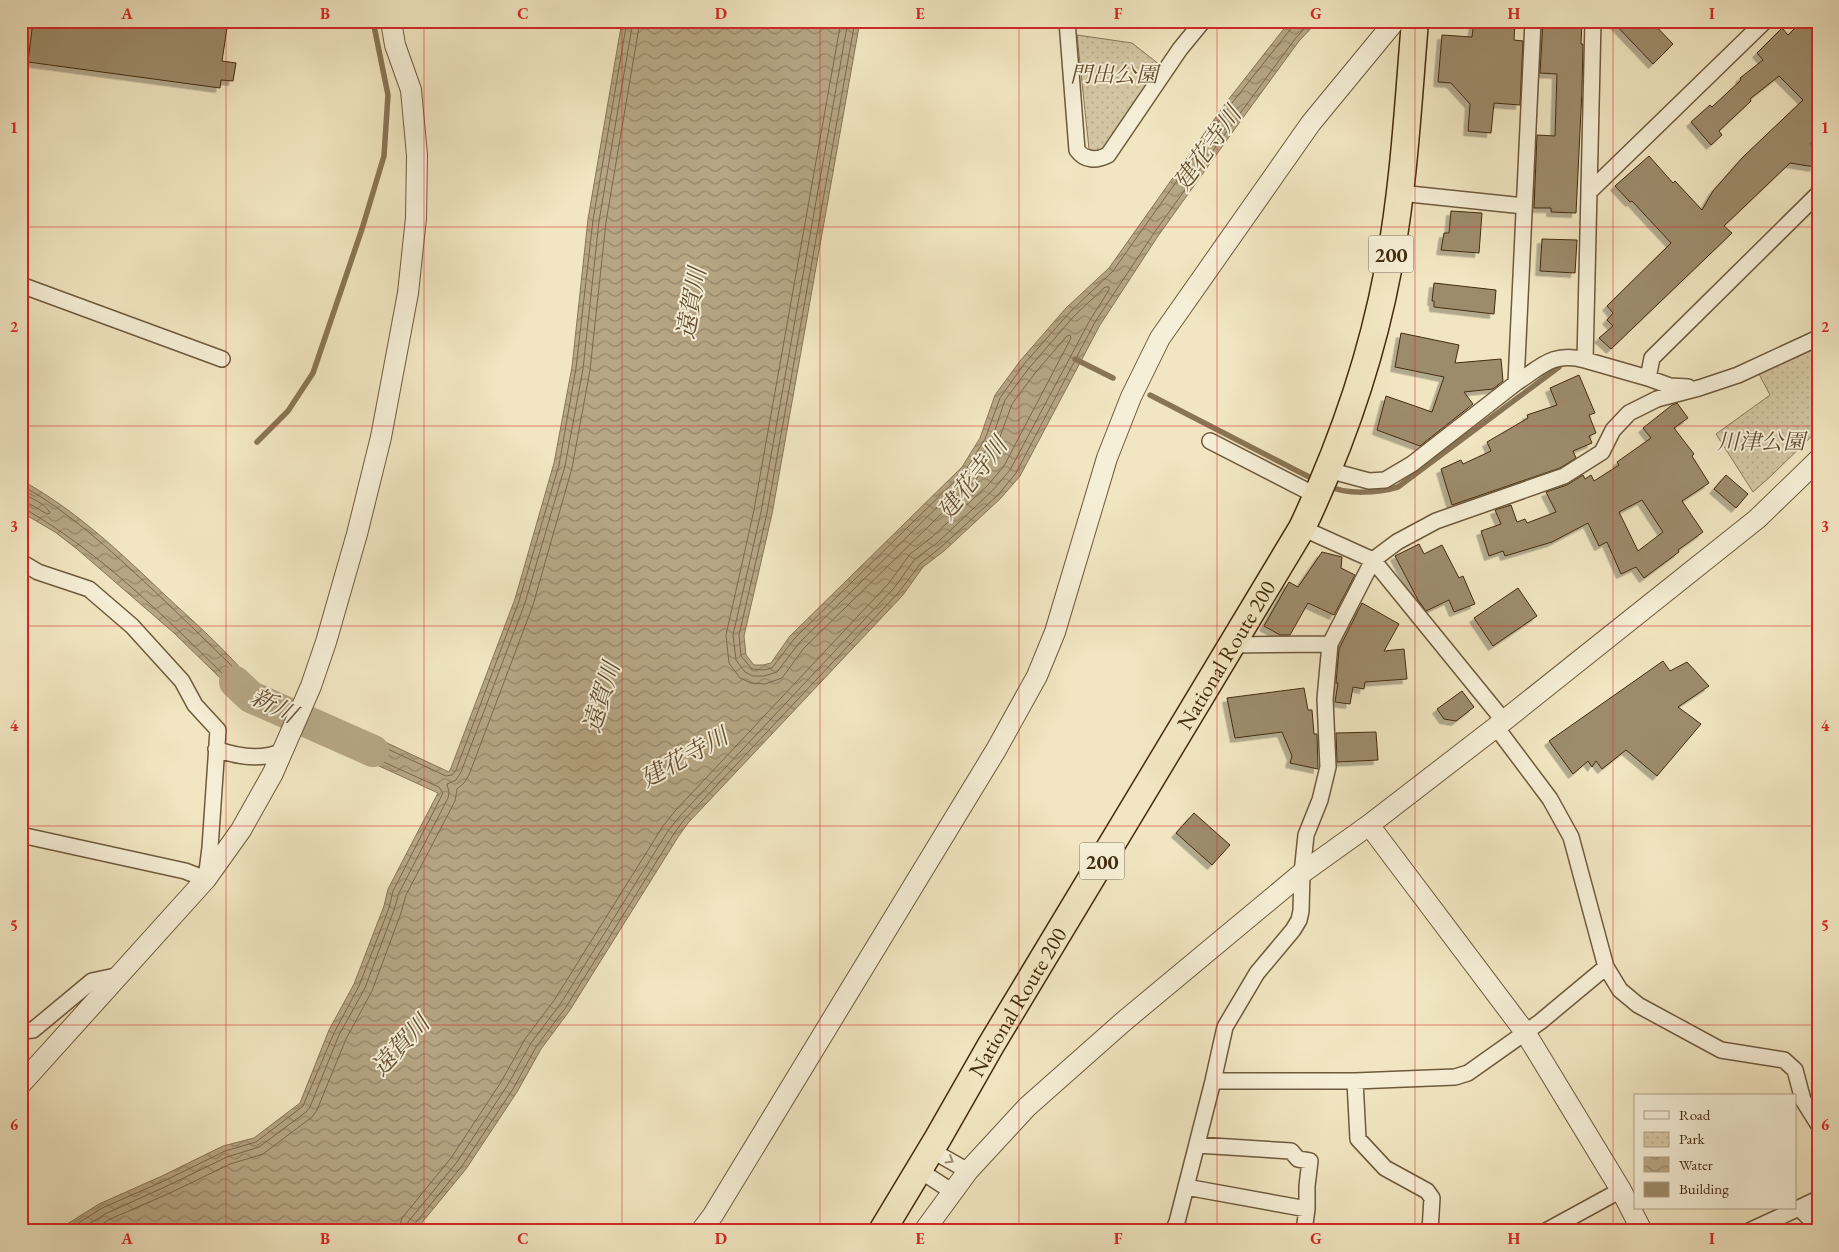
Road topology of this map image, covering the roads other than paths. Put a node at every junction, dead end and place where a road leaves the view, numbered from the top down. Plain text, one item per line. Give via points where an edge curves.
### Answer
1 (391, 21) edge
2 (1067, 21) edge
3 (1203, 21) edge
4 (1395, 21) edge
5 (1415, 21) edge
6 (1533, 21) edge
7 (1593, 21) edge
8 (1765, 21) edge
9 (1589, 192) junction
10 (1400, 194) junction
11 (1818, 194) edge
12 (1524, 206) junction
13 (21, 285) edge
14 (1818, 338) edge
15 (222, 359) dead end
16 (1585, 360) junction
17 (1648, 378) junction
18 (1516, 384) junction
19 (1699, 388) junction
20 (1210, 441) dead end
21 (1818, 460) edge
22 (1323, 483) junction
23 (1302, 528) junction
24 (1373, 560) junction
25 (21, 562) edge
26 (1330, 644) junction
27 (1231, 645) junction
28 (1500, 724) junction
29 (216, 749) junction
30 (283, 751) junction
31 (1369, 825) junction
32 (21, 835) edge
33 (1302, 873) junction
34 (206, 880) junction
35 (1606, 967) junction
36 (120, 975) junction
37 (21, 1030) edge
38 (1525, 1032) junction
39 (1355, 1080) junction
40 (1213, 1081) junction
41 (21, 1084) edge
42 (1818, 1124) edge
43 (1197, 1145) junction
44 (925, 1160) junction
45 (968, 1171) junction
46 (1186, 1187) junction
47 (1621, 1190) junction
48 (953, 1192) junction
49 (1818, 1199) edge
50 (1799, 1208) junction
51 (1307, 1209) junction
52 (1796, 1209) edge
53 (1795, 1210) edge
54 (1818, 1227) edge
55 (702, 1231) edge
56 (882, 1231) edge
57 (924, 1231) edge
58 (1173, 1231) edge
59 (1304, 1231) edge
60 (1430, 1231) edge
61 (1546, 1231) edge
62 (1642, 1231) edge
63 (1749, 1231) edge

1 - 30 street via 395,45 410,90 417,155 416,218 408,293 381,437 357,534 323,651
2 - 3 street via 1077,150 1082,156 1096,160 1108,155 1180,49
4 - 55 street via 1311,123 1160,338 1131,397 1107,458 1055,632 1037,676 996,750
5 - 10 highway, National Route 200 / 200
6 - 12 street
7 - 9 street
8 - 9 street
9 - 16 street
10 - 12 street
10 - 22 highway, National Route 200 / 200 via 1389,270 1374,333 1357,394
11 - 17 street via 1652,358
12 - 18 street
13 - 15 street
14 - 19 street
16 - 17 street
16 - 18 street via 1574,357 1553,359
17 - 19 street via 1670,386
18 - 22 street via 1412,464 1385,480
19 - 24 street via 1657,399 1629,413 1613,430 1602,452 1564,476 1436,521 1397,542
20 - 22 street
21 - 28 street via 1757,519
22 - 23 highway, National Route 200 / 200
23 - 24 street
23 - 27 highway, National Route 200 / 200
24 - 26 street
24 - 28 street
25 - 29 street via 38,572 89,589 132,626 182,681 196,706 218,730
26 - 27 street
26 - 33 street via 1325,700 1328,767 1320,800 1306,835
27 - 44 highway, National Route 200 / 200
28 - 31 street
28 - 35 street via 1571,837
29 - 30 street via 255,758
29 - 34 street
30 - 34 street via 240,830
31 - 33 street
31 - 38 street
32 - 34 street via 185,871
33 - 40 street via 1299,920 1257,973 1225,1027
33 - 45 street via 1123,1022 1027,1107
34 - 36 street
35 - 38 street
35 - 42 street via 1620,990 1638,1005 1721,1050 1784,1060 1795,1070 1803,1100
36 - 37 street via 92,981 33,1030
36 - 41 street
38 - 39 street via 1468,1073 1455,1077
38 - 47 street
39 - 40 street
39 - 60 street via 1358,1139 1385,1168 1427,1191 1432,1198
40 - 43 street
43 - 46 street
43 - 51 street via 1291,1152 1298,1159 1310,1161
44 -> 45 street
44 - 48 street
44 - 56 highway, National Route 200 / 200
45 - 48 street
46 - 51 street
46 - 58 street
47 - 61 street
47 - 62 street
48 - 57 street
49 - 50 street
50 - 52 street
50 - 54 street
51 - 59 street
53 - 63 street

